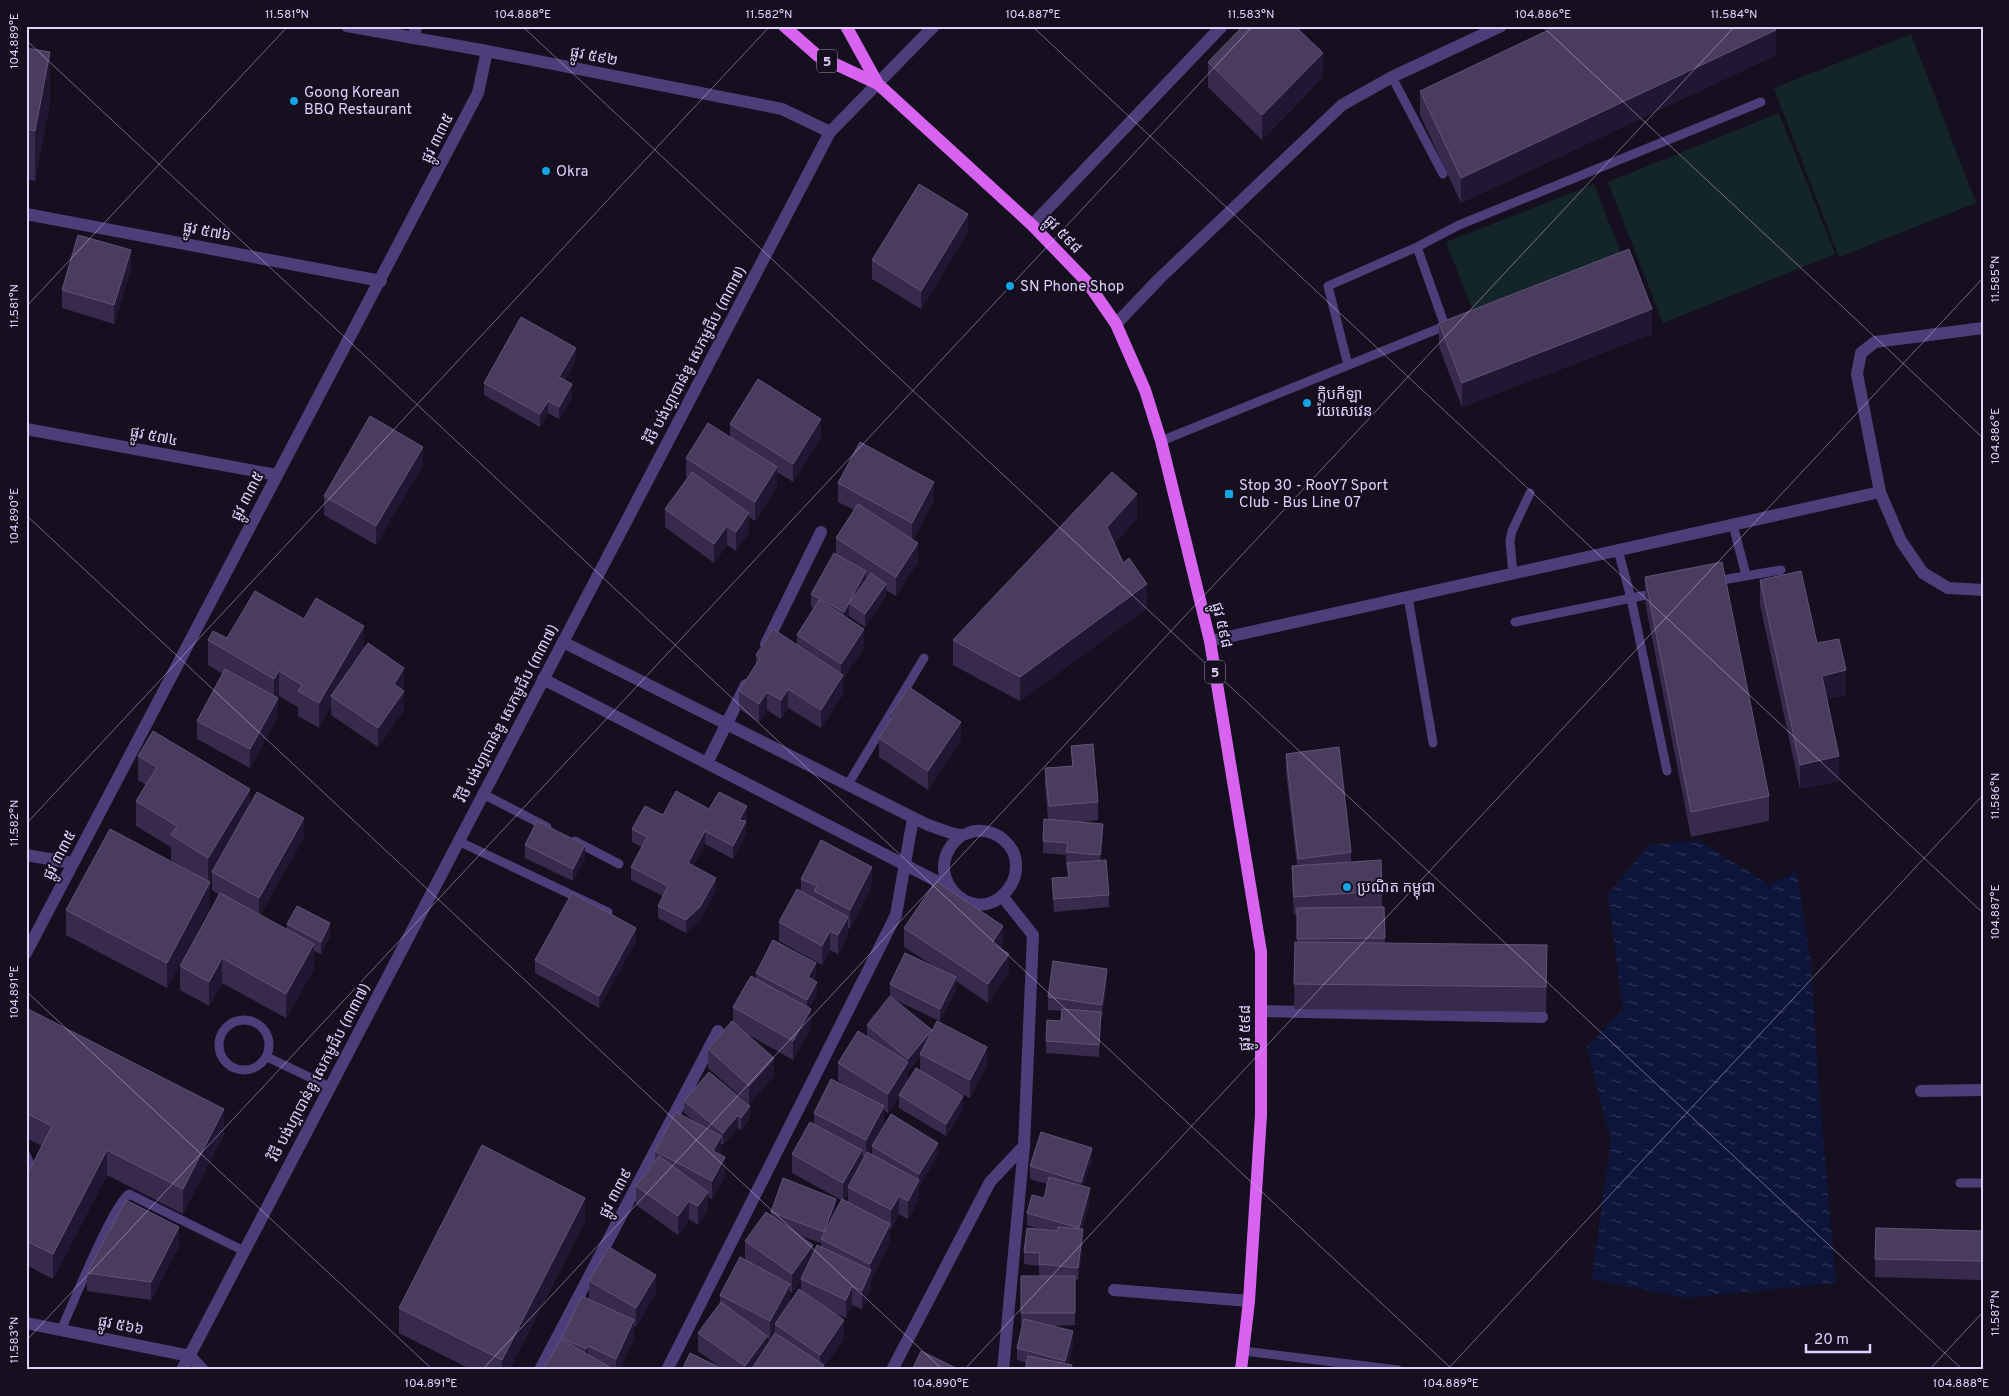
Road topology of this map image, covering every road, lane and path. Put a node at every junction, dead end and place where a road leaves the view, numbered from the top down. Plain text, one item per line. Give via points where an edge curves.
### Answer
1 (347, 26) edge
2 (784, 26) edge
3 (846, 26) edge
4 (934, 26) edge
5 (1222, 26) edge
6 (1501, 26) edge
7 (414, 32) edge
8 (487, 51) junction
9 (1392, 77) junction
10 (878, 84) junction
11 (1761, 102) dead end
12 (830, 132) junction
13 (1443, 174) dead end
14 (26, 214) edge
15 (1032, 225) junction
16 (1417, 247) junction
17 (381, 281) junction
18 (1116, 324) junction
19 (1983, 328) edge
20 (1348, 365) junction
21 (26, 429) edge
22 (1161, 441) junction
23 (276, 475) junction
24 (1880, 492) junction
25 (1530, 493) dead end
26 (1733, 525) junction
27 (821, 532) dead end
28 (1618, 550) junction
29 (1781, 570) dead end
30 (1512, 574) junction
31 (1746, 575) junction
32 (1707, 583) edge
33 (1983, 590) edge
34 (1669, 591) edge
35 (1408, 597) junction
36 (1630, 598) junction
37 (1514, 622) dead end
38 (1210, 641) junction
39 (563, 642) junction
40 (761, 655) edge
41 (924, 658) dead end
42 (752, 672) edge
43 (543, 679) junction
44 (727, 725) junction
45 (1433, 743) dead end
46 (707, 763) junction
47 (1667, 771) dead end
48 (847, 786) junction
49 (483, 794) junction
50 (913, 818) junction
51 (553, 830) edge
52 (962, 835) junction
53 (569, 838) edge
54 (458, 841) junction
55 (26, 855) edge
56 (73, 863) junction
57 (619, 864) dead end
58 (904, 864) junction
59 (950, 888) junction
60 (1002, 896) junction
61 (608, 912) edge
62 (26, 953) edge
63 (1261, 1011) junction
64 (1542, 1017) dead end
65 (718, 1031) dead end
66 (266, 1057) junction
67 (330, 1087) junction
68 (1921, 1090) dead end
69 (1983, 1090) edge
70 (1024, 1146) junction
71 (26, 1155) edge
72 (26, 1175) edge
73 (1960, 1183) dead end
74 (1983, 1183) edge
75 (244, 1252) junction
76 (1114, 1290) dead end
77 (1249, 1302) junction
78 (26, 1323) edge
79 (61, 1330) junction
80 (1244, 1351) junction
81 (190, 1356) junction
82 (182, 1370) edge
83 (203, 1370) edge
84 (540, 1370) edge
85 (667, 1370) edge
86 (892, 1370) edge
87 (1004, 1370) edge
88 (1241, 1370) edge
89 (1398, 1370) edge

1 - 7 street, ផ្លូវ ៥៩២
2 - 10 main road, ផ្លូវ ៥៩៨ / 5 via 818,56
3 - 10 main road, ផ្លូវ ៥៩៨ / 5
4 - 10 street, វិថី បង់ហ្គាបាន់ឌូ សេកមូជីប (៣៣៧)
5 - 15 street
6 - 9 street
7 - 8 street, ផ្លូវ ៥៩២
8 - 12 street, ផ្លូវ ៥៩២ via 782,109
8 - 17 street, ផ្លូវ ៣៣៥ via 478,93
9 - 13 lane
9 - 18 street via 1342,105
10 - 12 street, វិថី បង់ហ្គាបាន់ឌូ សេកមូជីប (៣៣៧)
10 - 15 main road, ផ្លូវ ៥៩៨ / 5
11 - 16 lane via 1459,225
12 - 39 street, វិថី បង់ហ្គាបាន់ឌូ សេកមូជីប (៣៣៧)
14 - 17 street, ផ្លូវ ៥៧៦
15 - 18 main road, ផ្លូវ ៥៩៨ / 5 via 1087,282
16 - 20 lane via 1328,286
16 - 20 lane via 1445,326
17 - 23 street, ផ្លូវ ៣៣៥
18 - 22 main road, ផ្លូវ ៥៩៨ / 5 via 1145,390
19 - 24 street via 1875,342 1861,353 1857,374
20 - 22 lane
21 - 23 street, ផ្លូវ ៥៧៤
22 - 38 main road, ផ្លូវ ៥៩៨ / 5
23 - 56 street, ផ្លូវ ៣៣៥
24 - 26 street
24 - 33 street via 1900,541 1923,573 1948,588
25 - 30 lane via 1512,531
26 - 28 street
26 - 31 lane
27 - 40 street
28 - 30 street
28 - 36 lane
29 - 31 lane
30 - 35 street
31 - 32 lane
34 - 36 lane
35 - 38 street
35 - 45 lane
36 - 37 lane
36 - 47 lane
38 - 63 main road, ផ្លូវ ៥៩៨ / 5 via 1261,952
39 - 43 street, វិថី បង់ហ្គាបាន់ឌូ សេកមូជីប (៣៣៧)
39 - 44 street
41 - 48 lane
42 - 44 street
43 - 46 street
43 - 49 street, វិថី បង់ហ្គាបាន់ឌូ សេកមូជីប (៣៣៧)
44 - 46 street
44 - 48 street
46 - 58 street
48 - 50 street
49 - 51 lane
49 - 54 street, វិថី បង់ហ្គាបាន់ឌូ សេកមូជីប (៣៣៧)
50 - 52 street
50 - 58 street
52 - 59 street via 951,845 944,859 944,874
52 - 60 street via 974,831 992,833 1007,842 1014,852 1015,876
53 - 57 lane
54 - 61 lane
54 - 67 street, វិថី បង់ហ្គាបាន់ឌូ សេកមូជីប (៣៣៧)
55 - 56 street
56 - 62 street, ផ្លូវ ៣៣៥
58 - 59 street
58 - 85 street via 896,916
59 - 60 street via 963,899 980,904
60 - 70 street via 1034,935
63 - 64 street
63 - 77 main road, ផ្លូវ ៥៩៨ / 5 via 1261,1115
65 - 84 street, ផ្លូវ ៣៣៩
66 - 66 lane via 254,1068 238,1070 231,1066 225,1061 219,1046 224,1030 238,1020 254,1021 267,1032 270,1049
66 - 67 lane
67 - 75 street, វិថី បង់ហ្គាបាន់ឌូ សេកមូជីប (៣៣៧)
68 - 69 street
70 - 86 street via 990,1182
70 - 87 street
71 - 72 lane via 30,1164
73 - 74 lane
75 - 79 lane via 129,1194 123,1197 112,1219
75 - 81 street, វិថី បង់ហ្គាបាន់ឌូ សេកមូជីប (៣៣៧)
76 - 77 street
77 - 80 main road, ផ្លូវ ៥៩៨ / 5
78 - 79 street, ផ្លូវ ៥៦៦
79 - 81 street, ផ្លូវ ៥៦៦
80 - 88 main road, ផ្លូវ ៥៩៨ / 5
80 - 89 lane
81 - 82 street, វិថី បង់ហ្គាបាន់ឌូ សេកមូជីប (៣៣៧)
81 - 83 street

